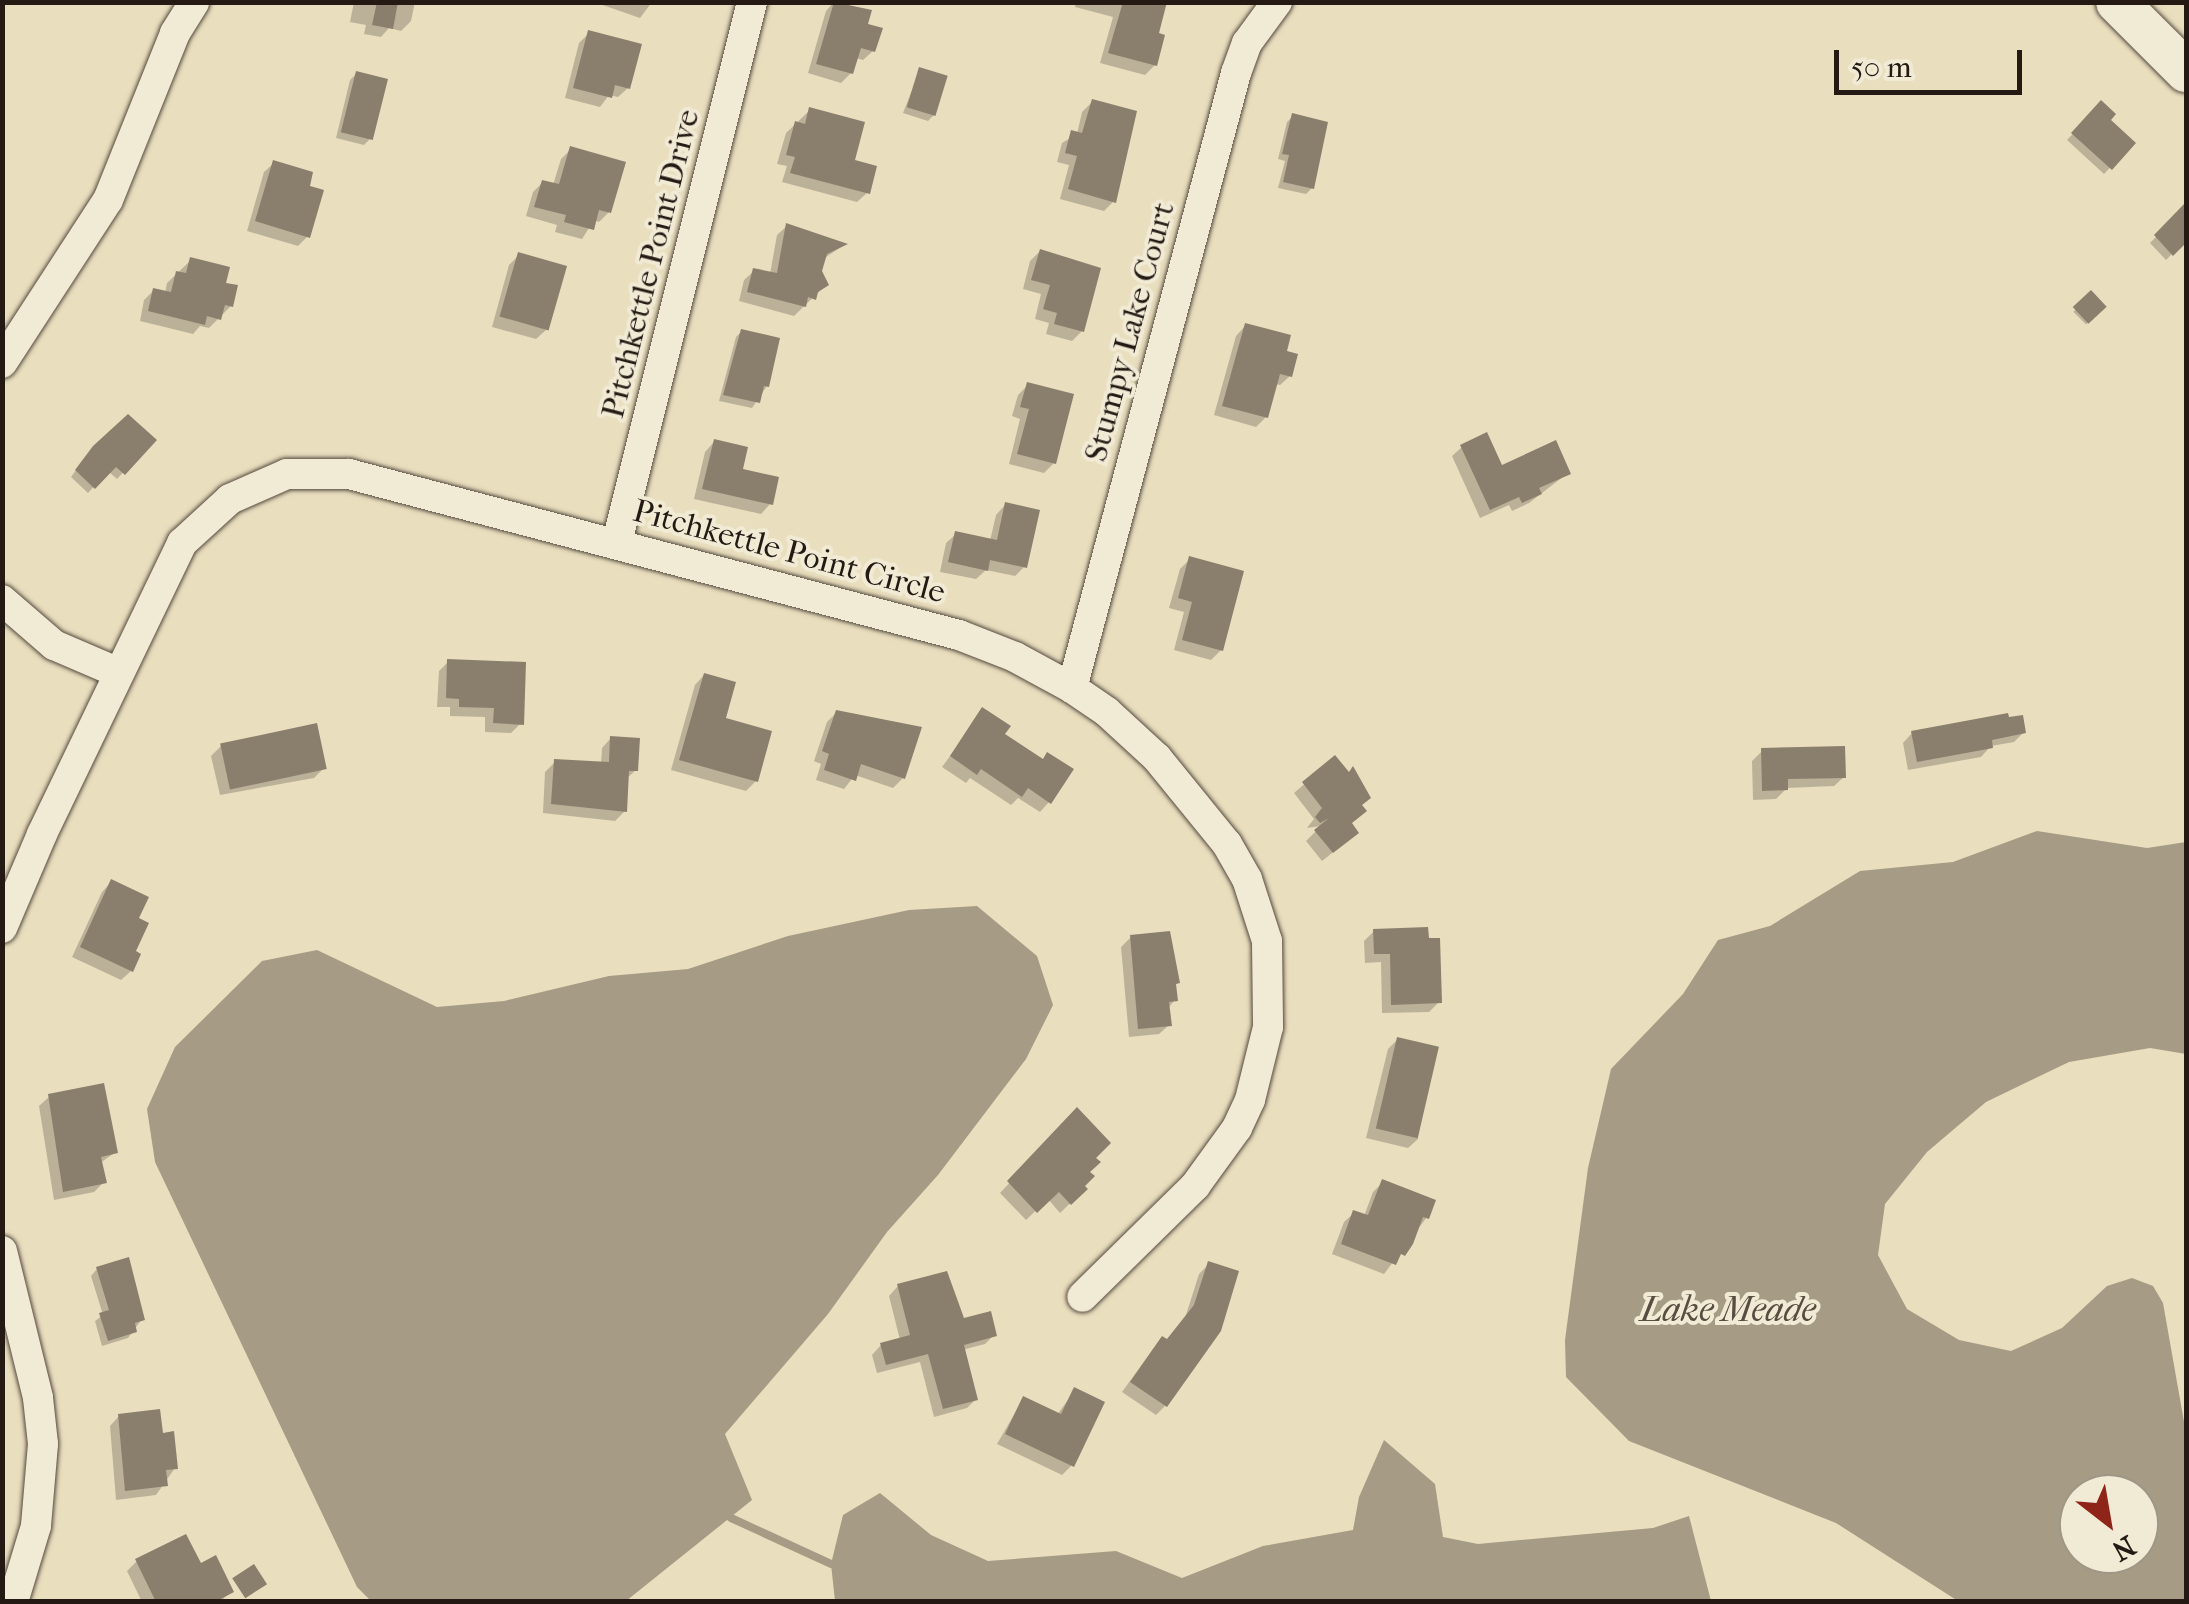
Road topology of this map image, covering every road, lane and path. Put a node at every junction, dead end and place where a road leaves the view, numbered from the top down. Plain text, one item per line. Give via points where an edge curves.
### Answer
1 (194, 2) edge
2 (752, 2) edge
3 (1277, 2) edge
4 (2117, 2) edge
5 (2186, 71) edge
6 (2, 363) edge
7 (617, 542) junction
8 (2, 600) edge
9 (118, 672) junction
10 (1072, 688) junction
11 (2, 928) edge
12 (2, 1251) edge
13 (1082, 1297) dead end
14 (13, 1602) edge

1 - 6 street via 108,200
2 - 7 street, Pitchkettle Point Drive
3 - 10 street, Stumpy Lake Court via 1236,73
4 - 5 main road
7 - 9 street, Pitchkettle Point Circle via 349,474 288,474 230,499 182,544
7 - 10 street, Pitchkettle Point Circle via 936,627
8 - 9 street via 54,645
9 - 11 street, Pitchkettle Point Circle
10 - 13 street, Pitchkettle Point Circle via 1158,758 1227,844 1262,916 1271,984 1262,1061 1237,1128 1196,1186
12 - 14 street via 43,1444 36,1526

